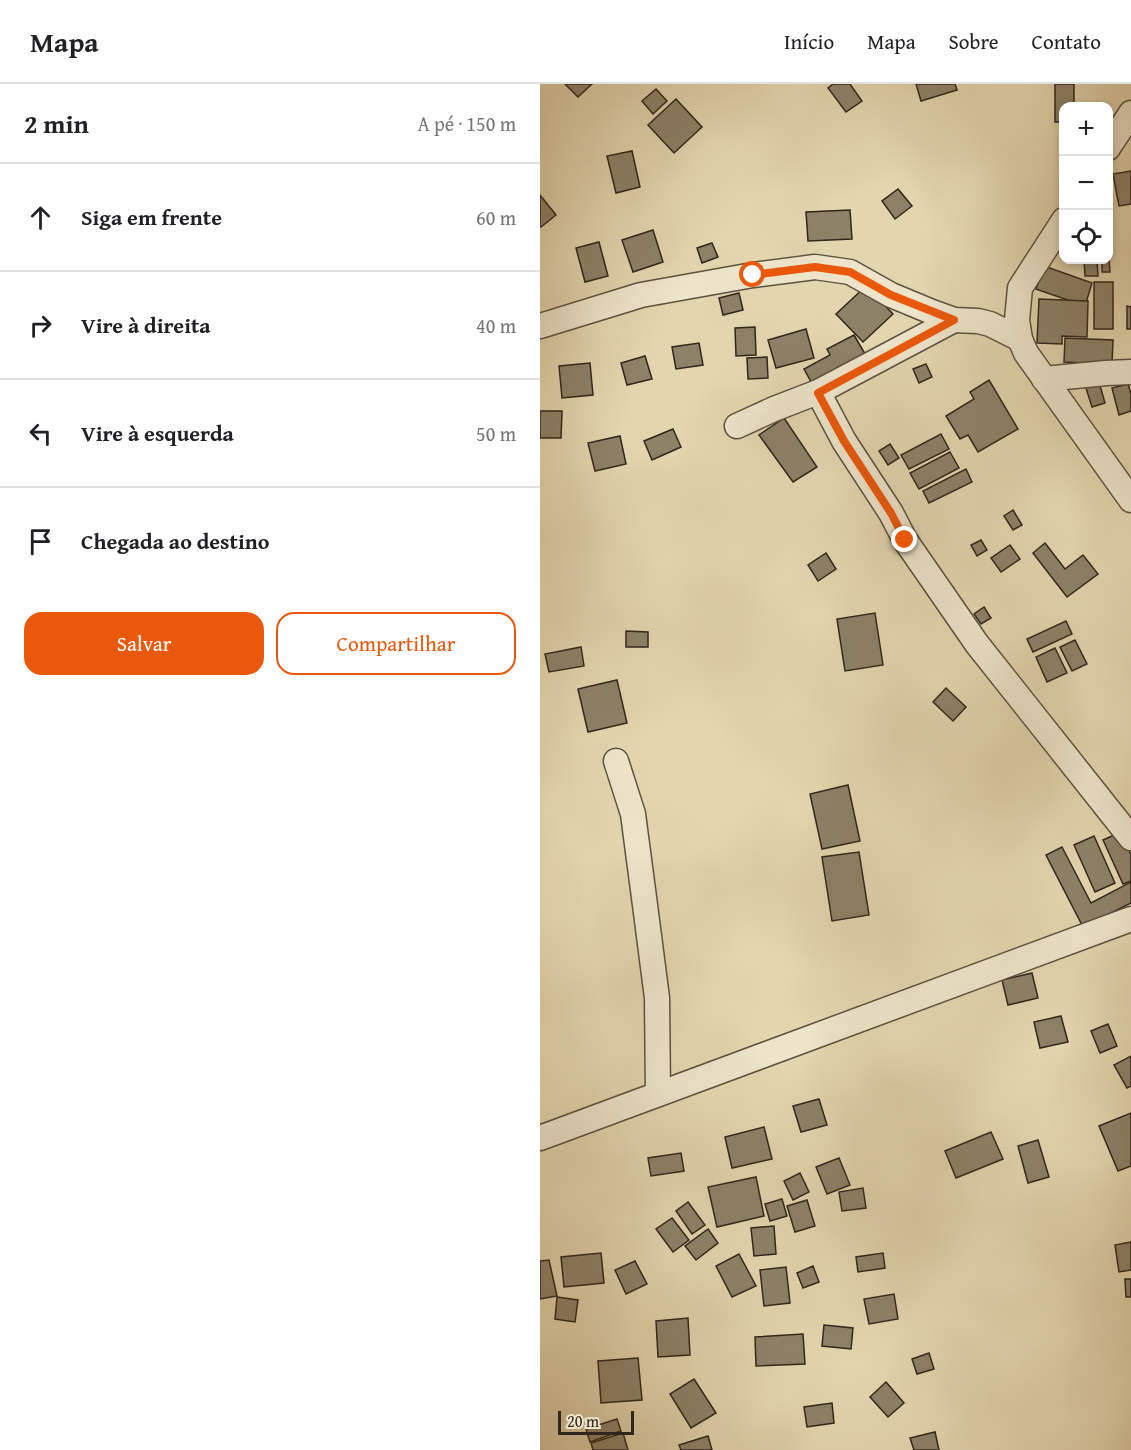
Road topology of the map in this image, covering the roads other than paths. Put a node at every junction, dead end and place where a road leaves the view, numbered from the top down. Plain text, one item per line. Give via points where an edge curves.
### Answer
1 (1131, 113) edge
2 (1113, 140) edge
3 (1059, 228) edge
4 (954, 320) junction
5 (540, 326) edge
6 (1020, 339) junction
7 (1131, 372) edge
8 (1044, 379) junction
9 (818, 393) junction
10 (737, 426) dead end
11 (1131, 500) edge
12 (616, 761) dead end
13 (1131, 837) edge
14 (1131, 919) edge
15 (657, 1094) junction
16 (540, 1138) edge

1 - 2 street
3 - 6 street via 1020,288
4 - 5 street via 891,295 850,272 815,267 641,296
4 - 6 street via 984,322
4 - 9 street
6 - 8 street
7 - 8 street
8 - 11 street
9 - 10 street
9 - 13 street via 905,540 977,644
12 - 15 street via 633,814 657,998
14 - 15 street
15 - 16 street

